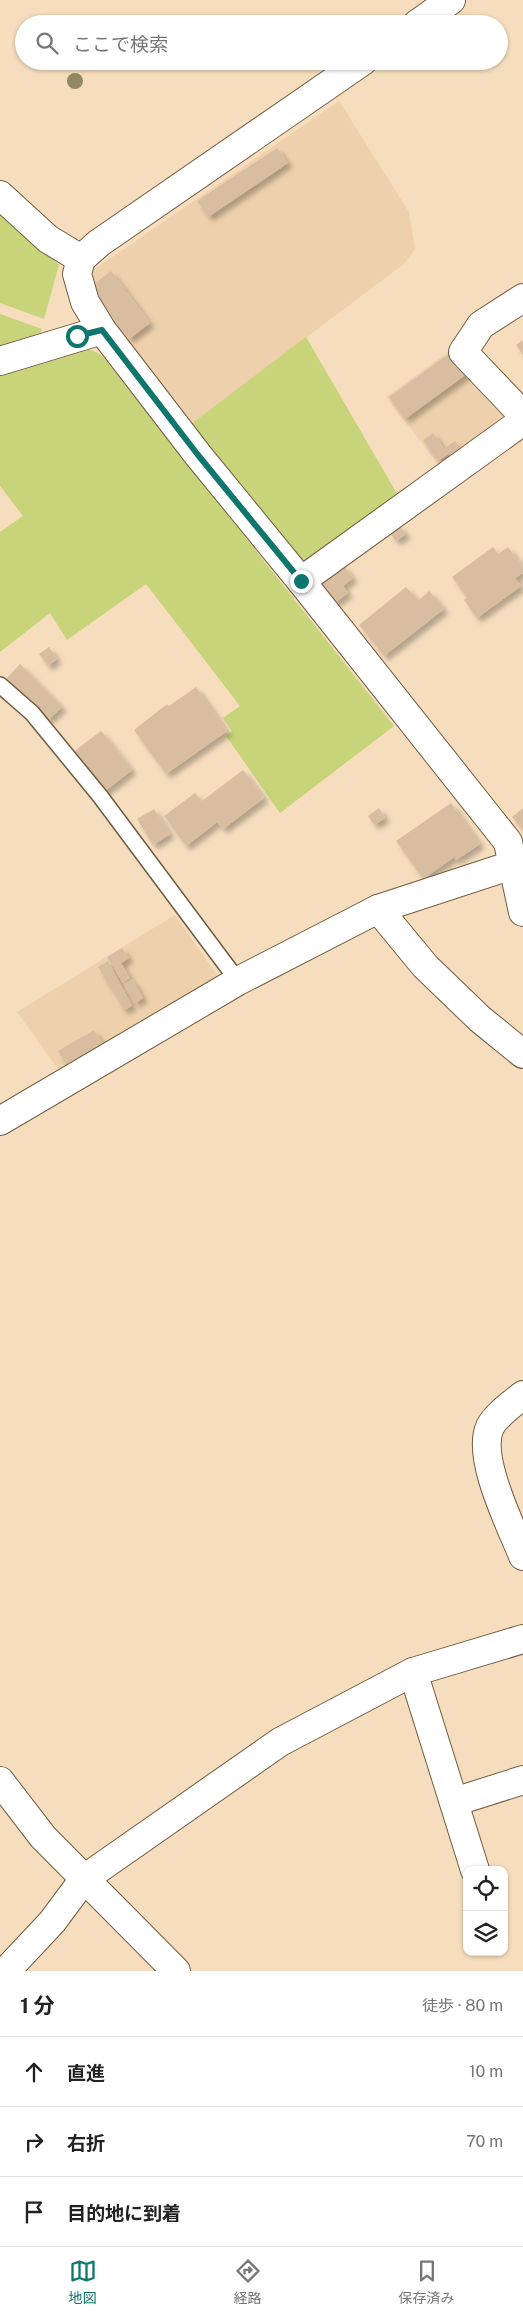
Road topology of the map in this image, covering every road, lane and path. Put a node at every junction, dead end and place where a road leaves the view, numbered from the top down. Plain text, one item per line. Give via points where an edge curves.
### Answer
1 (451, 0) edge
2 (430, 15) edge
3 (349, 70) edge
4 (0, 195) edge
5 (81, 259) junction
6 (523, 298) edge
7 (102, 330) junction
8 (0, 360) edge
9 (523, 416) edge
10 (523, 420) edge
11 (301, 581) junction
12 (0, 685) edge
13 (512, 865) junction
14 (378, 909) junction
15 (523, 912) edge
16 (238, 981) junction
17 (523, 1054) edge
18 (0, 1121) edge
19 (523, 1395) edge
20 (523, 1556) edge
21 (523, 1639) edge
22 (413, 1672) junction
23 (523, 1780) edge
24 (0, 1781) edge
25 (454, 1802) junction
26 (474, 1866) edge
27 (84, 1879) junction
28 (6, 1971) edge
29 (176, 1971) edge

1 - 2 street
3 - 5 street via 99,243
4 - 5 street via 48,239
5 - 7 street via 77,274 84,302
6 - 9 street via 481,324 463,352
7 - 8 street
7 - 11 street
10 - 11 street
11 - 13 street via 508,842
12 - 16 lane via 32,713 100,796
13 - 14 street
13 - 15 street
14 - 16 street
14 - 17 street via 425,966 480,1019
16 - 18 street
19 - 20 street via 490,1427 486,1448 489,1468
21 - 22 street
22 - 25 street
22 - 27 street via 280,1742
23 - 25 street
24 - 27 street via 43,1838
25 - 26 street
27 - 28 street via 52,1922
27 - 29 street

